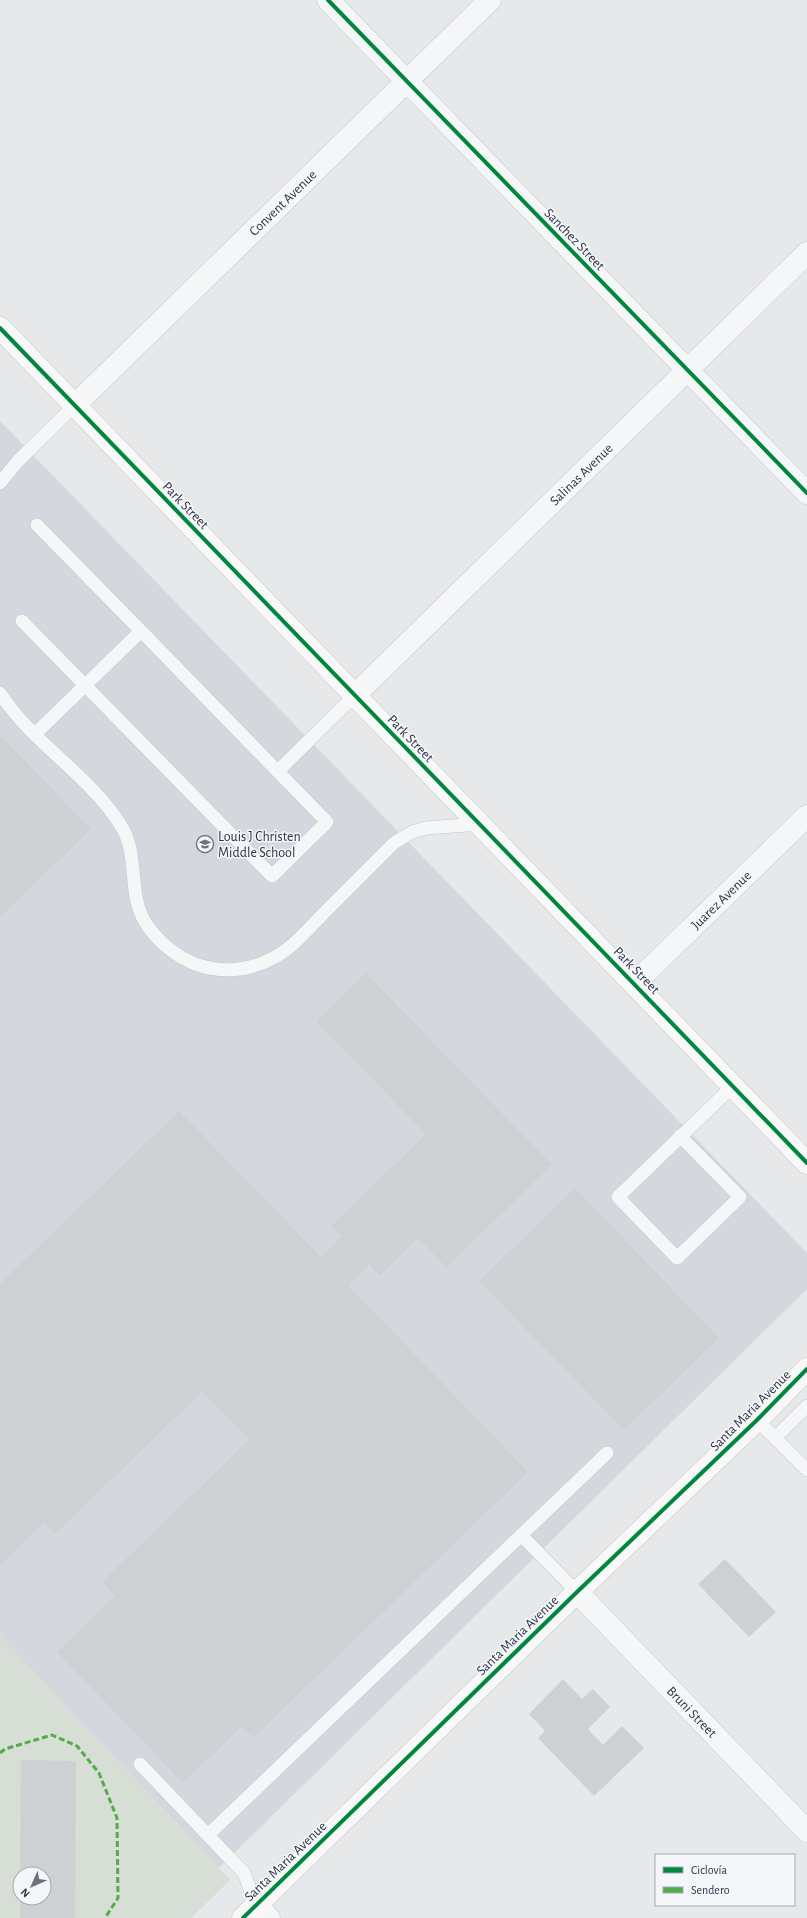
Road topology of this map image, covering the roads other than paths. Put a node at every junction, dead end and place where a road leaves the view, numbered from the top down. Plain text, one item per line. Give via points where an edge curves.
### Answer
1 (328, 0) edge
2 (490, 0) edge
3 (407, 81) junction
4 (807, 253) edge
5 (0, 328) edge
6 (688, 370) junction
7 (75, 405) junction
8 (0, 483) edge
9 (807, 493) edge
10 (37, 524) dead end
11 (22, 621) dead end
12 (141, 631) junction
13 (85, 685) junction
14 (0, 693) edge
15 (355, 695) junction
16 (35, 734) junction
17 (278, 771) junction
18 (807, 816) edge
19 (480, 824) junction
20 (634, 984) junction
21 (733, 1086) junction
22 (680, 1136) junction
23 (807, 1162) edge
24 (807, 1369) edge
25 (807, 1406) edge
26 (757, 1420) junction
27 (775, 1438) junction
28 (607, 1453) dead end
29 (807, 1470) edge
30 (521, 1535) junction
31 (577, 1592) junction
32 (140, 1764) dead end
33 (807, 1831) edge
34 (209, 1834) junction
35 (256, 1914) edge

1 - 3 street, Sanchez Street
2 - 3 street, Convent Avenue
3 - 6 street, Sanchez Street
3 - 7 street, Convent Avenue
4 - 6 street, Salinas Avenue
5 - 7 main road, Park Street
6 - 9 street, Sanchez Street
6 - 15 street, Salinas Avenue
7 - 8 lane via 18,461
7 - 15 main road, Park Street
10 - 12 lane
11 - 13 lane
12 - 13 lane
12 - 17 lane
13 - 16 lane
13 - 17 lane via 272,876 327,822
14 - 16 lane
15 - 17 lane
15 - 19 main road, Park Street
16 - 19 lane via 108,806 122,825 130,845 136,899 153,934 178,956 215,969 248,968 279,954 302,935 394,843 412,832 426,828
18 - 20 street, Juarez Avenue
19 - 20 main road, Park Street
20 - 21 main road, Park Street
21 - 22 lane
21 - 23 main road, Park Street
22 - 22 lane via 618,1197 677,1258 740,1197
24 - 26 main road, Santa Maria Avenue
25 - 27 lane
26 - 27 lane
26 - 31 main road, Santa Maria Avenue
27 - 29 lane
28 - 30 lane
30 - 31 lane
30 - 34 lane
31 - 33 street, Bruni Street
31 - 35 main road, Santa Maria Avenue
32 - 34 lane
34 - 35 lane via 244,1873

